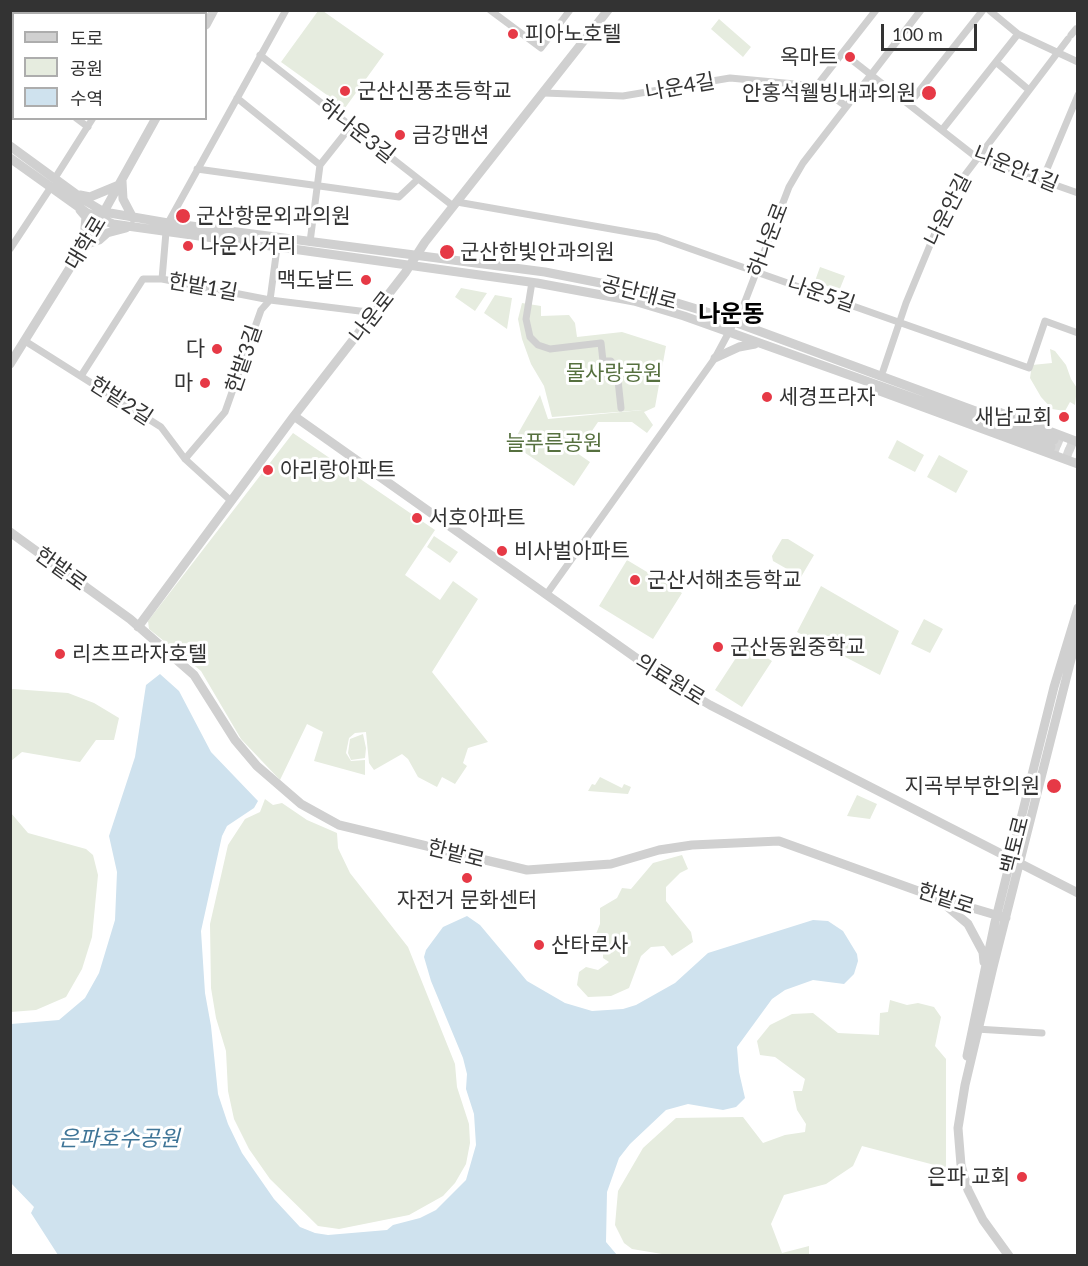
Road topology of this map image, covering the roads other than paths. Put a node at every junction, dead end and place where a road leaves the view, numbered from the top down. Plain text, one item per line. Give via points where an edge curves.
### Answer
1 (286, 10) edge
2 (490, 10) edge
3 (570, 10) edge
4 (608, 10) edge
5 (876, 10) edge
6 (921, 10) edge
7 (983, 10) edge
8 (989, 10) edge
9 (1018, 34) junction
10 (1072, 34) dead end
11 (843, 53) junction
12 (1058, 53) junction
13 (260, 55) junction
14 (1077, 62) edge
15 (996, 63) junction
16 (872, 75) junction
17 (815, 88) junction
18 (1029, 90) junction
19 (544, 93) junction
20 (1077, 95) edge
21 (237, 98) junction
22 (909, 104) junction
23 (846, 106) junction
24 (79, 120) edge
25 (92, 120) edge
26 (155, 120) edge
27 (351, 126) junction
28 (88, 127) junction
29 (942, 130) junction
30 (10, 146) edge
31 (976, 157) junction
32 (10, 158) edge
33 (320, 165) junction
34 (197, 169) junction
35 (55, 178) junction
36 (418, 179) junction
37 (121, 182) junction
38 (1045, 182) junction
39 (317, 186) junction
40 (51, 188) junction
41 (1077, 193) edge
42 (76, 194) junction
43 (455, 204) junction
44 (77, 206) junction
45 (102, 216) junction
46 (132, 222) junction
47 (167, 228) junction
48 (10, 231) edge
49 (19, 236) junction
50 (310, 242) junction
51 (83, 247) junction
52 (277, 248) junction
53 (10, 249) edge
54 (416, 255) junction
55 (411, 265) junction
56 (756, 271) junction
57 (162, 279) junction
58 (532, 282) junction
59 (270, 300) junction
60 (376, 313) junction
61 (734, 322) junction
62 (900, 322) junction
63 (729, 333) junction
64 (1077, 333) edge
65 (25, 341) junction
66 (786, 342) junction
67 (763, 345) junction
68 (15, 349) edge
69 (716, 358) junction
70 (10, 364) edge
71 (884, 371) junction
72 (81, 376) junction
73 (621, 408) dead end
74 (294, 416) junction
75 (1077, 442) edge
76 (185, 459) junction
77 (1077, 464) edge
78 (231, 500) junction
79 (10, 532) edge
80 (546, 595) junction
81 (1077, 608) edge
82 (138, 627) junction
83 (1077, 632) edge
84 (1016, 861) junction
85 (1077, 893) edge
86 (935, 897) junction
87 (1001, 916) junction
88 (983, 974) junction
89 (975, 1029) junction
90 (1042, 1033) dead end
91 (1009, 1256) edge

1 - 13 street
2 - 3 street via 541,48
4 - 19 street, 나운로
5 - 11 street
6 - 16 street, 하나운로
7 - 22 street
8 - 9 street
9 - 12 street
9 - 15 street
10 - 12 street, 나운안길
11 - 16 street, 나운안1길
11 - 17 street
12 - 14 street
12 - 18 street, 나운안길
13 - 21 street
13 - 27 street, 하나운3길
15 - 18 street
15 - 29 street
16 - 22 street, 나운안1길
16 - 23 street, 하나운로
17 - 19 street, 나운4길 via 730,78 623,96
17 - 23 street, 나운4길
18 - 31 street, 나운안길
19 - 43 street, 나운로
20 - 38 street
21 - 33 street
21 - 34 street
22 - 29 street, 나운안1길
23 - 56 street, 하나운로 via 789,187
24 - 28 street
25 - 28 street
26 - 37 street, 대학로
27 - 33 street
27 - 36 street, 하나운3길
28 - 35 street
29 - 31 street, 나운안1길
30 - 35 street, 공단대로
31 - 38 street, 나운안1길
31 - 62 street, 나운안길 via 943,209
32 - 40 street, 공단대로
33 - 39 street
34 - 39 street
34 - 47 street
35 - 42 street, 공단대로
36 - 39 street via 399,197
36 - 43 street, 하나운3길
37 - 42 street via 90,197
37 - 45 street, 대학로
37 - 46 street
38 - 41 street, 나운안1길
39 - 50 street
40 - 44 street, 공단대로
40 - 49 street
42 - 45 street, 공단대로
43 - 54 street, 나운로
43 - 56 street, 나운5길 via 657,237
44 - 45 street, 공단대로
44 - 51 street via 87,222
45 - 46 street, 공단대로
45 - 51 street, 대학로
46 - 47 street, 공단대로
46 - 51 street
47 - 50 street, 공단대로
47 - 52 street, 공단대로
47 - 57 street
48 - 49 street
49 - 53 street
50 - 54 street, 공단대로
51 - 65 street, 대학로
52 - 55 street, 공단대로
52 - 59 street, 한밭3길
54 - 55 street, 나운로
54 - 61 street, 공단대로 via 586,279 674,301
55 - 58 street, 공단대로
55 - 60 street, 나운로
56 - 61 street, 하나운로
56 - 62 street, 나운5길
57 - 59 street, 한밭1길
57 - 72 street, 한밭1길 via 143,279
58 - 63 street, 공단대로 via 634,301
58 - 73 street via 526,319 530,337 550,349 601,344 603,361 615,367
59 - 60 street, 한밭1길
59 - 76 street, 한밭3길 via 261,310 225,412
60 - 74 street, 나운로
61 - 63 street, 하나운로
61 - 66 street, 공단대로
62 - 64 street, 나운5길 via 1029,368 1045,321
62 - 71 street, 나운안길
63 - 67 street, 공단대로
63 - 69 street, 하나운로
65 - 68 street, 대학로
65 - 72 street, 한밭2길
66 - 67 street, 공단대로 via 1053,444
66 - 71 street
67 - 69 street via 739,346
67 - 77 street
68 - 70 street, 대학로
69 - 80 street, 하나운로
71 - 75 street
72 - 76 street, 한밭2길 via 161,427
74 - 78 street, 나운로
74 - 80 street, 의료원로
76 - 78 street, 한밭2길
78 - 82 street, 나운로
79 - 82 street, 한밭로
80 - 84 street, 의료원로 via 710,705
81 - 84 street, 백토로 via 1054,687
82 - 86 street, 한밭로 via 194,675 235,740 271,780 307,809 339,825 527,870 611,864 692,845 778,841
83 - 84 street, 백토로
84 - 85 street, 의료원로
84 - 87 street, 백토로
86 - 87 street, 한밭로
86 - 88 street via 968,924 983,952
87 - 88 street, 백토로
87 - 89 street, 백토로
88 - 89 street, 백토로
89 - 90 street
89 - 91 street, 백토로 via 957,1141 964,1178 983,1220

